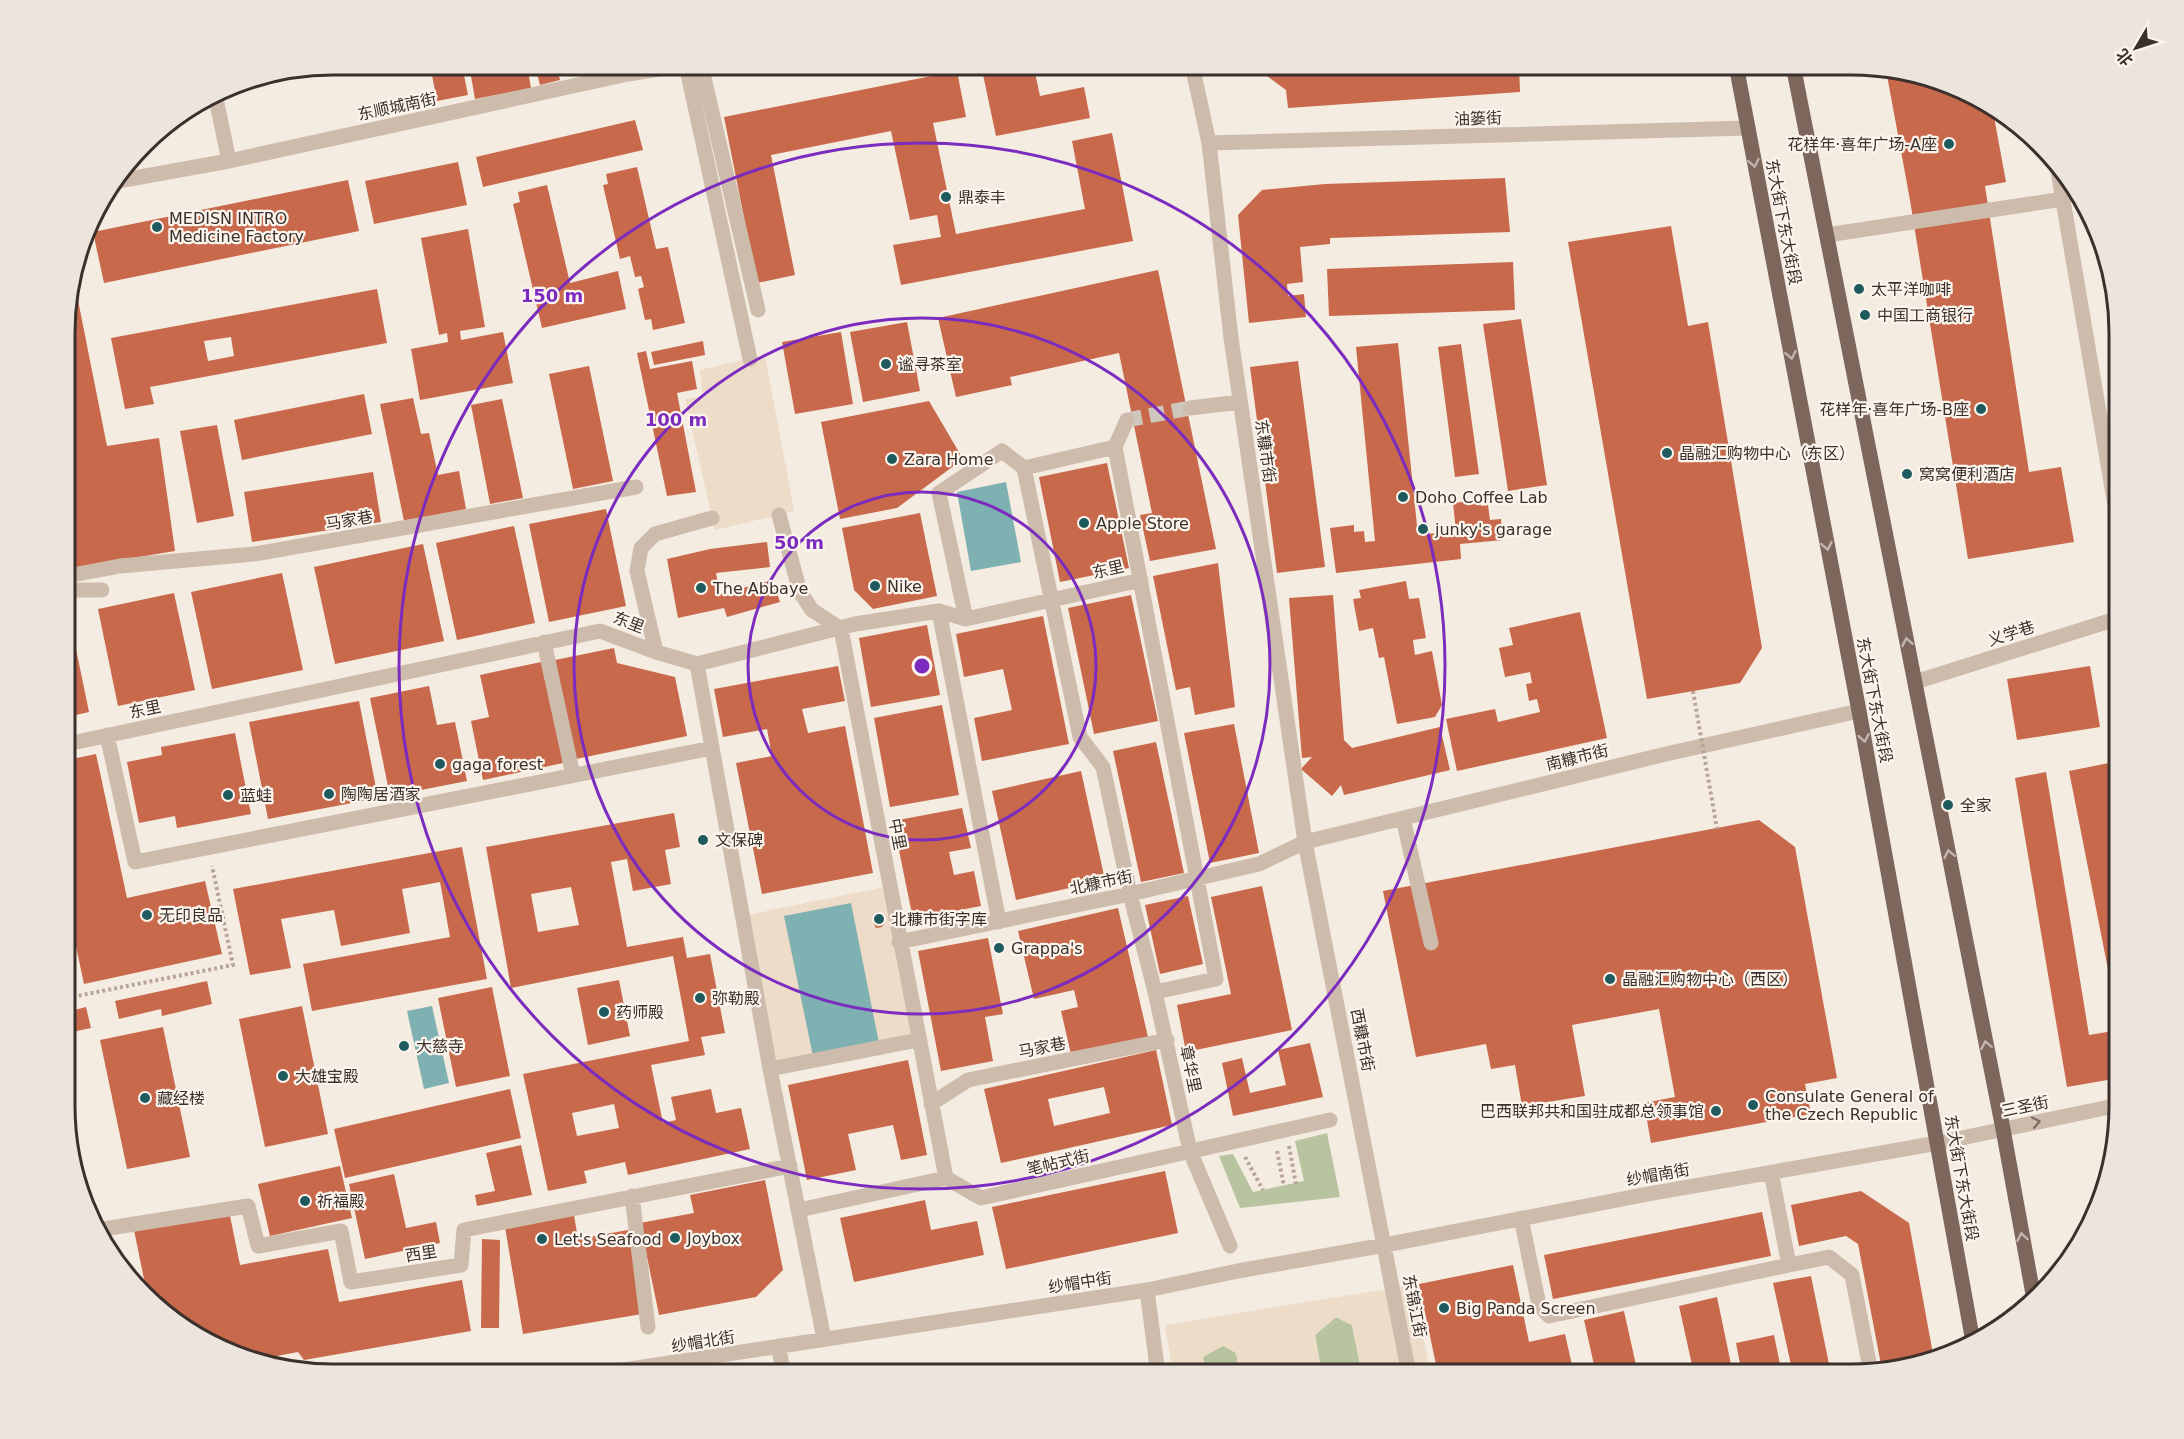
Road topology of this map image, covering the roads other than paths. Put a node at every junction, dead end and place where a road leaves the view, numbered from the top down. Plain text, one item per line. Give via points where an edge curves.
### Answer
1 (601, 75) edge
2 (687, 75) edge
3 (704, 75) edge
4 (1194, 75) edge
5 (1738, 75) edge
6 (1795, 75) edge
7 (217, 103) edge
8 (1748, 128) junction
9 (1209, 143) junction
10 (229, 161) junction
11 (125, 180) edge
12 (2060, 181) edge
13 (2063, 199) junction
14 (1827, 235) junction
15 (758, 310) dead end
16 (750, 359) dead end
17 (1240, 402) junction
18 (1190, 408) tunnel mouth
19 (1127, 420) dead end
20 (1115, 447) junction
21 (1024, 468) junction
22 (2109, 470) edge
23 (636, 487) dead end
24 (779, 515) dead end
25 (712, 518) dead end
26 (75, 574) edge
27 (1141, 580) junction
28 (75, 590) edge
29 (102, 591) dead end
30 (1053, 600) junction
31 (939, 611) junction
32 (966, 619) junction
33 (2109, 621) edge
34 (841, 629) junction
35 (544, 642) junction
36 (656, 652) junction
37 (697, 664) junction
38 (1915, 682) junction
39 (1859, 711) junction
40 (107, 735) junction
41 (75, 742) edge
42 (712, 748) junction
43 (573, 775) junction
44 (1404, 818) junction
45 (1305, 842) junction
46 (1197, 879) junction
47 (1130, 894) junction
48 (999, 922) junction
49 (899, 942) junction
50 (1431, 943) dead end
51 (1155, 992) junction
52 (918, 1040) junction
53 (1167, 1040) junction
54 (770, 1069) junction
55 (931, 1104) junction
56 (2109, 1107) edge
57 (1330, 1120) dead end
58 (2003, 1129) junction
59 (1938, 1143) junction
60 (1191, 1150) junction
61 (790, 1166) junction
62 (1771, 1172) junction
63 (946, 1178) junction
64 (632, 1196) junction
65 (799, 1210) junction
66 (1521, 1218) junction
67 (107, 1228) edge
68 (1385, 1245) junction
69 (1230, 1246) dead end
70 (1789, 1265) junction
71 (1147, 1290) junction
72 (2031, 1290) edge
73 (648, 1327) dead end
74 (1972, 1334) edge
75 (824, 1339) junction
76 (778, 1346) junction
77 (1869, 1363) edge
78 (712, 1364) edge
79 (782, 1364) edge
80 (1157, 1364) edge
81 (1407, 1364) edge

1 - 10 street, 东顺城南街
2 - 16 street
3 - 15 street
4 - 9 street, 东糠市街
5 - 8 main road, 东大街下东大街段
6 - 14 main road
7 - 10 street
8 - 9 street, 油篓街
8 -> 39 main road, 东大街下东大街段
9 - 17 street, 东糠市街
10 - 11 street, 东顺城南街
12 - 13 street
13 - 14 street
13 - 22 street
38 -> 14 main road
17 - 18 street
17 - 45 street, 东糠市街
19 - 20 street
20 - 21 street
20 - 27 street
21 - 30 street, 章华里
21 - 32 street via 1002,451 939,493
23 - 26 street, 马家巷 via 254,554 120,566
24 - 34 street via 800,592 812,610
25 - 36 street via 655,534 641,548 637,571
27 - 30 street, 东里
27 - 46 street
28 - 29 street
30 - 32 street, 东里
30 - 47 street, 章华里 via 1080,737 1103,767
31 - 32 street, 东里
31 - 34 street, 东里
31 - 48 street
33 - 38 street, 义学巷
34 - 37 street, 东里
34 - 49 street, 中里
35 - 36 street, 东里 via 600,631
35 - 40 street, 东里
35 - 43 street
36 - 37 street, 东里
37 - 42 street
58 -> 38 main road
39 - 44 street, 南糠市街
39 -> 59 main road, 东大街下东大街段
40 - 41 street, 东里
40 - 43 street via 135,862
42 - 43 street
42 - 54 street
44 - 45 street, 南糠市街
44 - 50 street
45 - 46 street, 北糠市街 via 1259,864
45 - 68 street, 西糠市街
46 - 47 street, 北糠市街
46 - 51 street via 1216,979
47 - 48 street, 北糠市街
47 - 51 street, 章华里
48 - 49 street, 北糠市街
49 - 52 street, 中里
51 - 53 street, 章华里
52 - 54 street
52 - 55 street, 中里
53 - 55 street, 马家巷 via 968,1080
53 - 60 street, 章华里
54 - 61 street
55 - 63 street, 中里
58 -> 56 street, 三圣街
57 - 60 street, 笔帖式街
58 - 59 street, 三圣街
72 -> 58 main road
59 - 62 street, 纱帽南街
59 - 74 main road, 东大街下东大街段
60 - 63 street, 笔帖式街 via 981,1198
60 - 69 street, 章华里
61 - 64 street, 西里
61 - 65 street
62 - 66 street, 纱帽南街
62 - 70 street
63 - 65 street
64 - 67 street, 西里 via 464,1230 461,1265 351,1282 341,1231 258,1246 248,1206
64 - 73 street
65 - 75 street
66 - 68 street, 纱帽南街
66 - 70 street via 1539,1305 1549,1316
68 - 71 street, 纱帽中街
68 - 81 street, 东锦江街
70 - 77 street via 1829,1257 1852,1275
71 - 75 street, 纱帽中街
71 - 80 street
75 - 76 street, 纱帽中街
76 - 78 street, 纱帽北街
76 - 79 street

